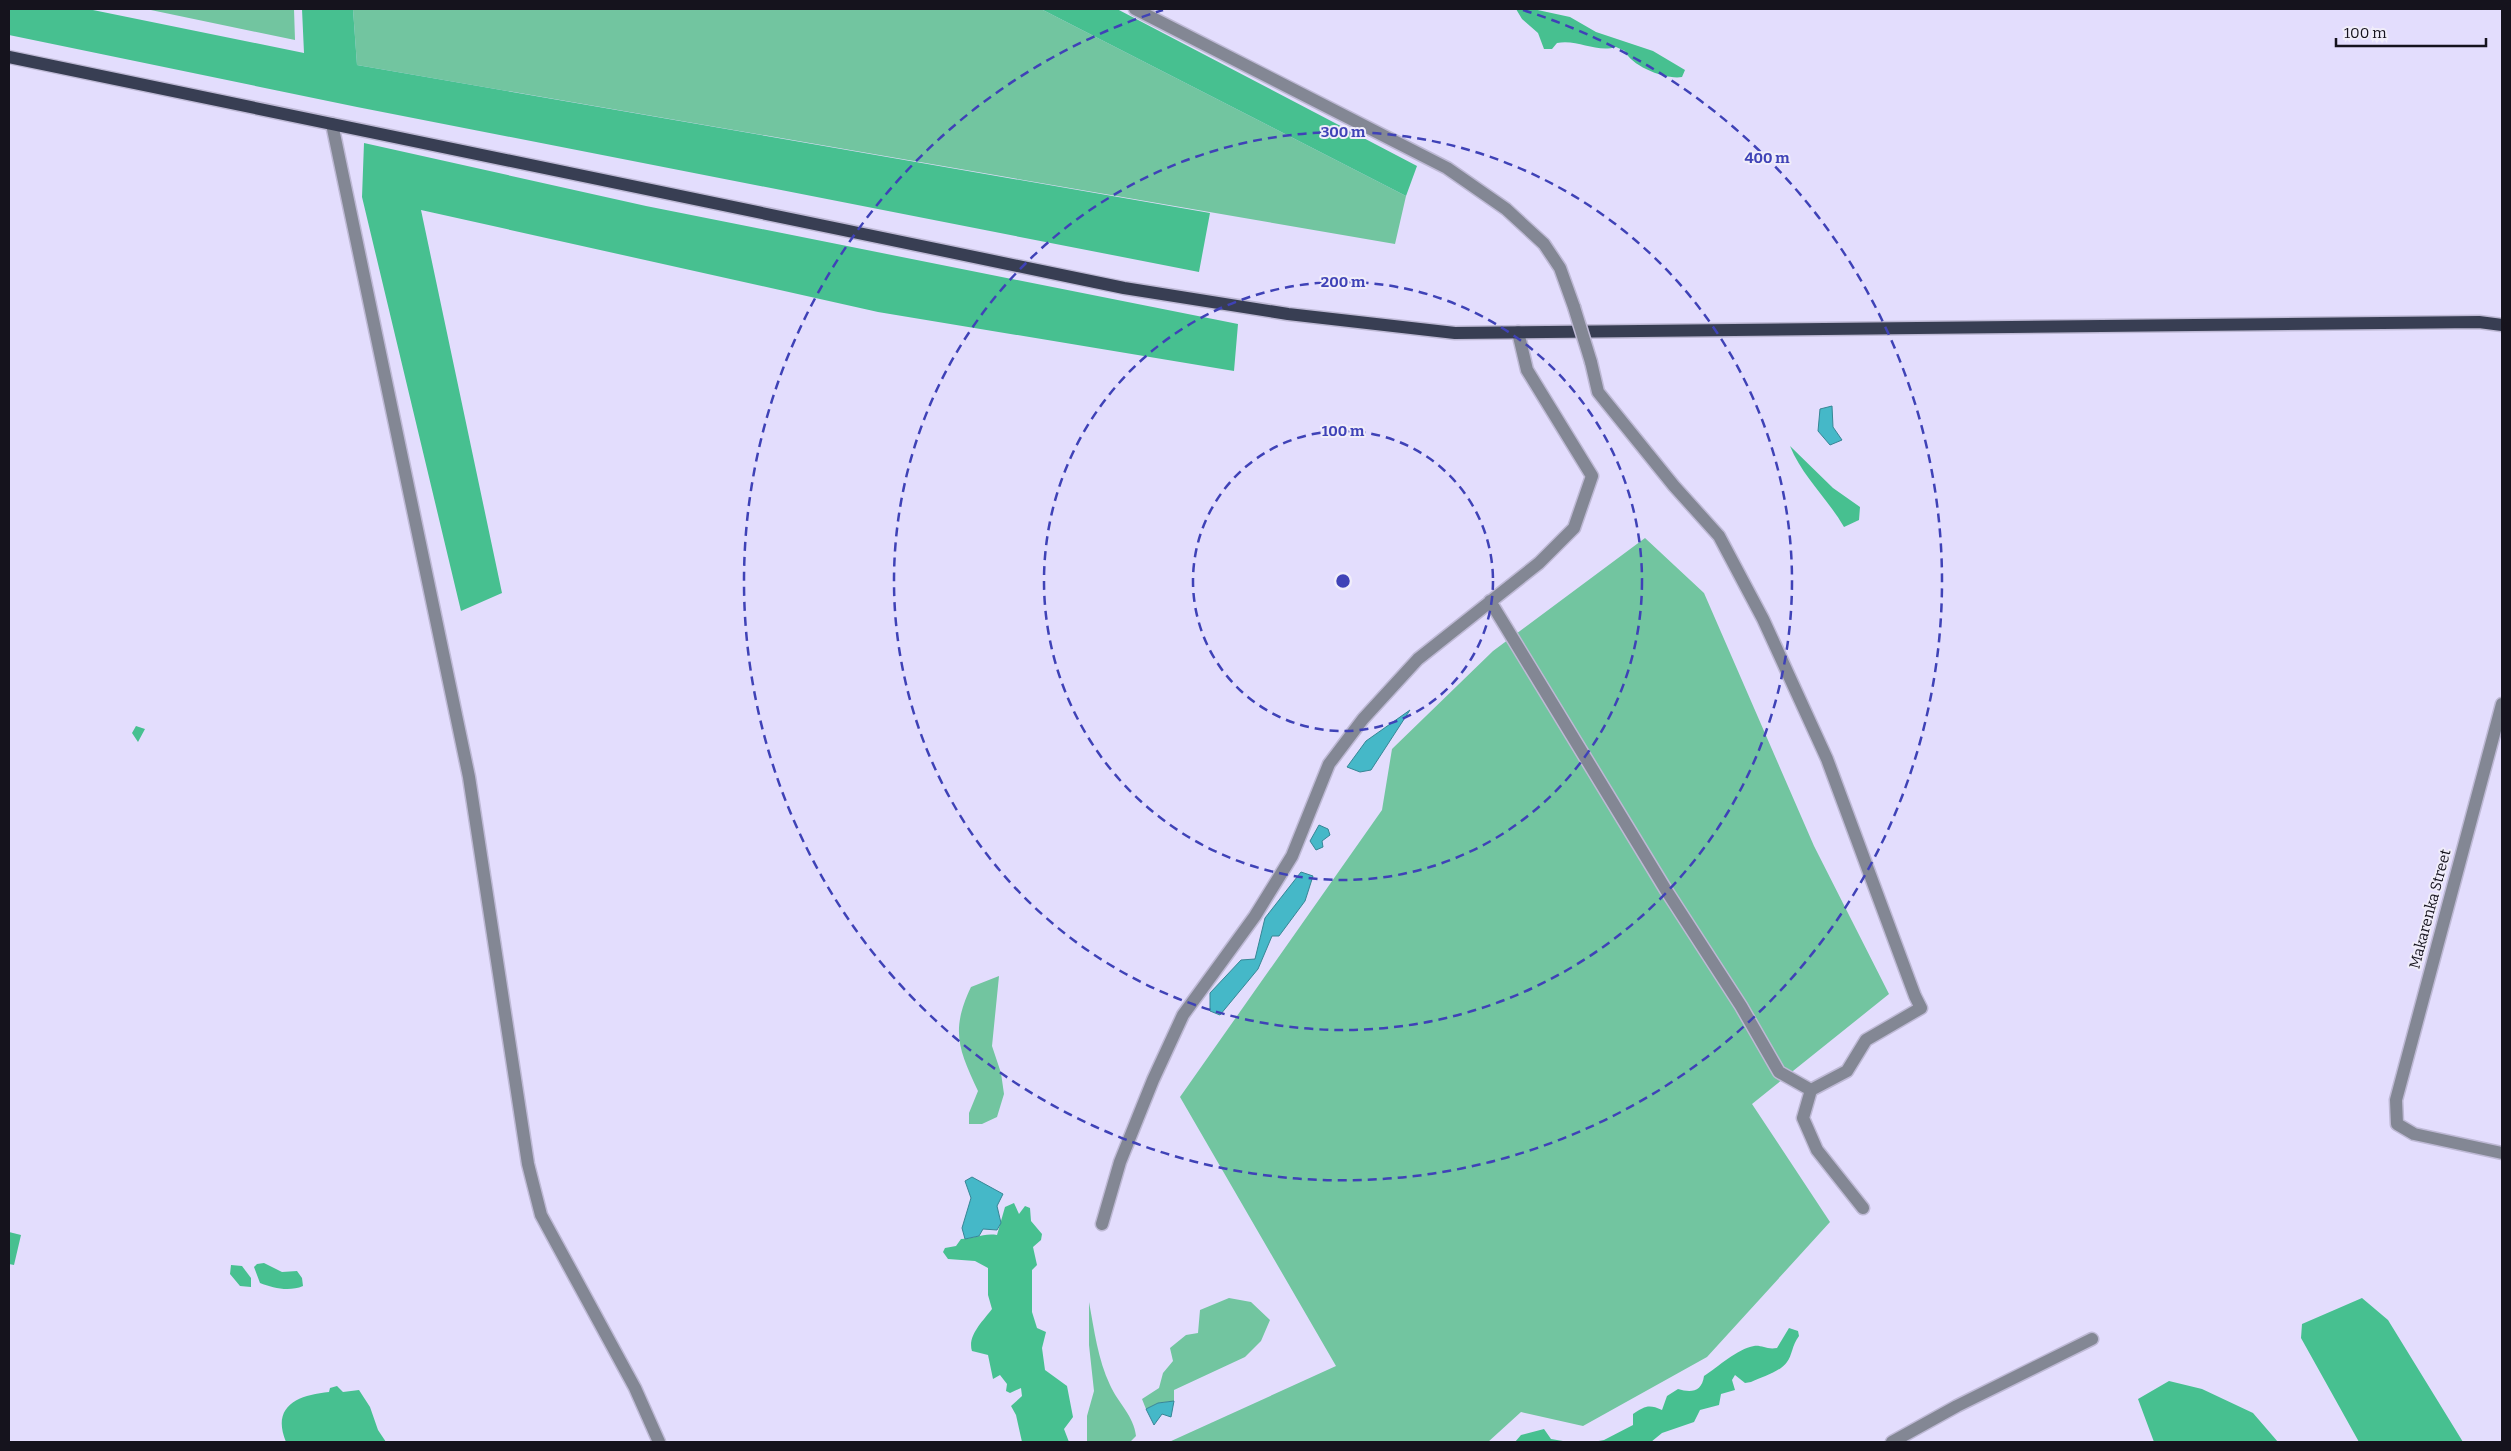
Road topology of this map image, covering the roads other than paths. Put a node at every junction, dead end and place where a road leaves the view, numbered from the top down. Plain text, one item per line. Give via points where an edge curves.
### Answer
1 (1135, 9) edge
2 (9, 57) edge
3 (332, 124) junction
4 (2502, 325) edge
5 (1518, 332) junction
6 (1490, 601) junction
7 (2502, 704) edge
8 (1811, 1090) junction
9 (2502, 1153) edge
10 (1863, 1208) dead end
11 (1102, 1224) dead end
12 (2092, 1338) dead end
13 (659, 1442) edge
14 (1892, 1442) edge

1 - 8 street, bridge via 1447,168 1506,209 1544,244 1560,268 1598,392 1719,536 1763,619 1827,759 1921,1008 1866,1040 1847,1071
2 - 3 main road
3 - 5 main road via 1124,288 1288,314 1455,333
3 - 13 street via 469,778 528,1164 541,1215 636,1388
4 - 5 main road via 2469,322
5 - 6 street via 1527,370 1592,476 1574,528 1539,563
6 - 8 street via 1666,890 1742,1006 1779,1072
6 - 11 street via 1418,659 1363,719 1329,764 1292,856 1255,916 1183,1015 1120,1162
7 - 9 street, Makarenka Street via 2396,1100 2397,1124 2414,1134
8 - 10 street via 1803,1118 1817,1150
12 - 14 street

